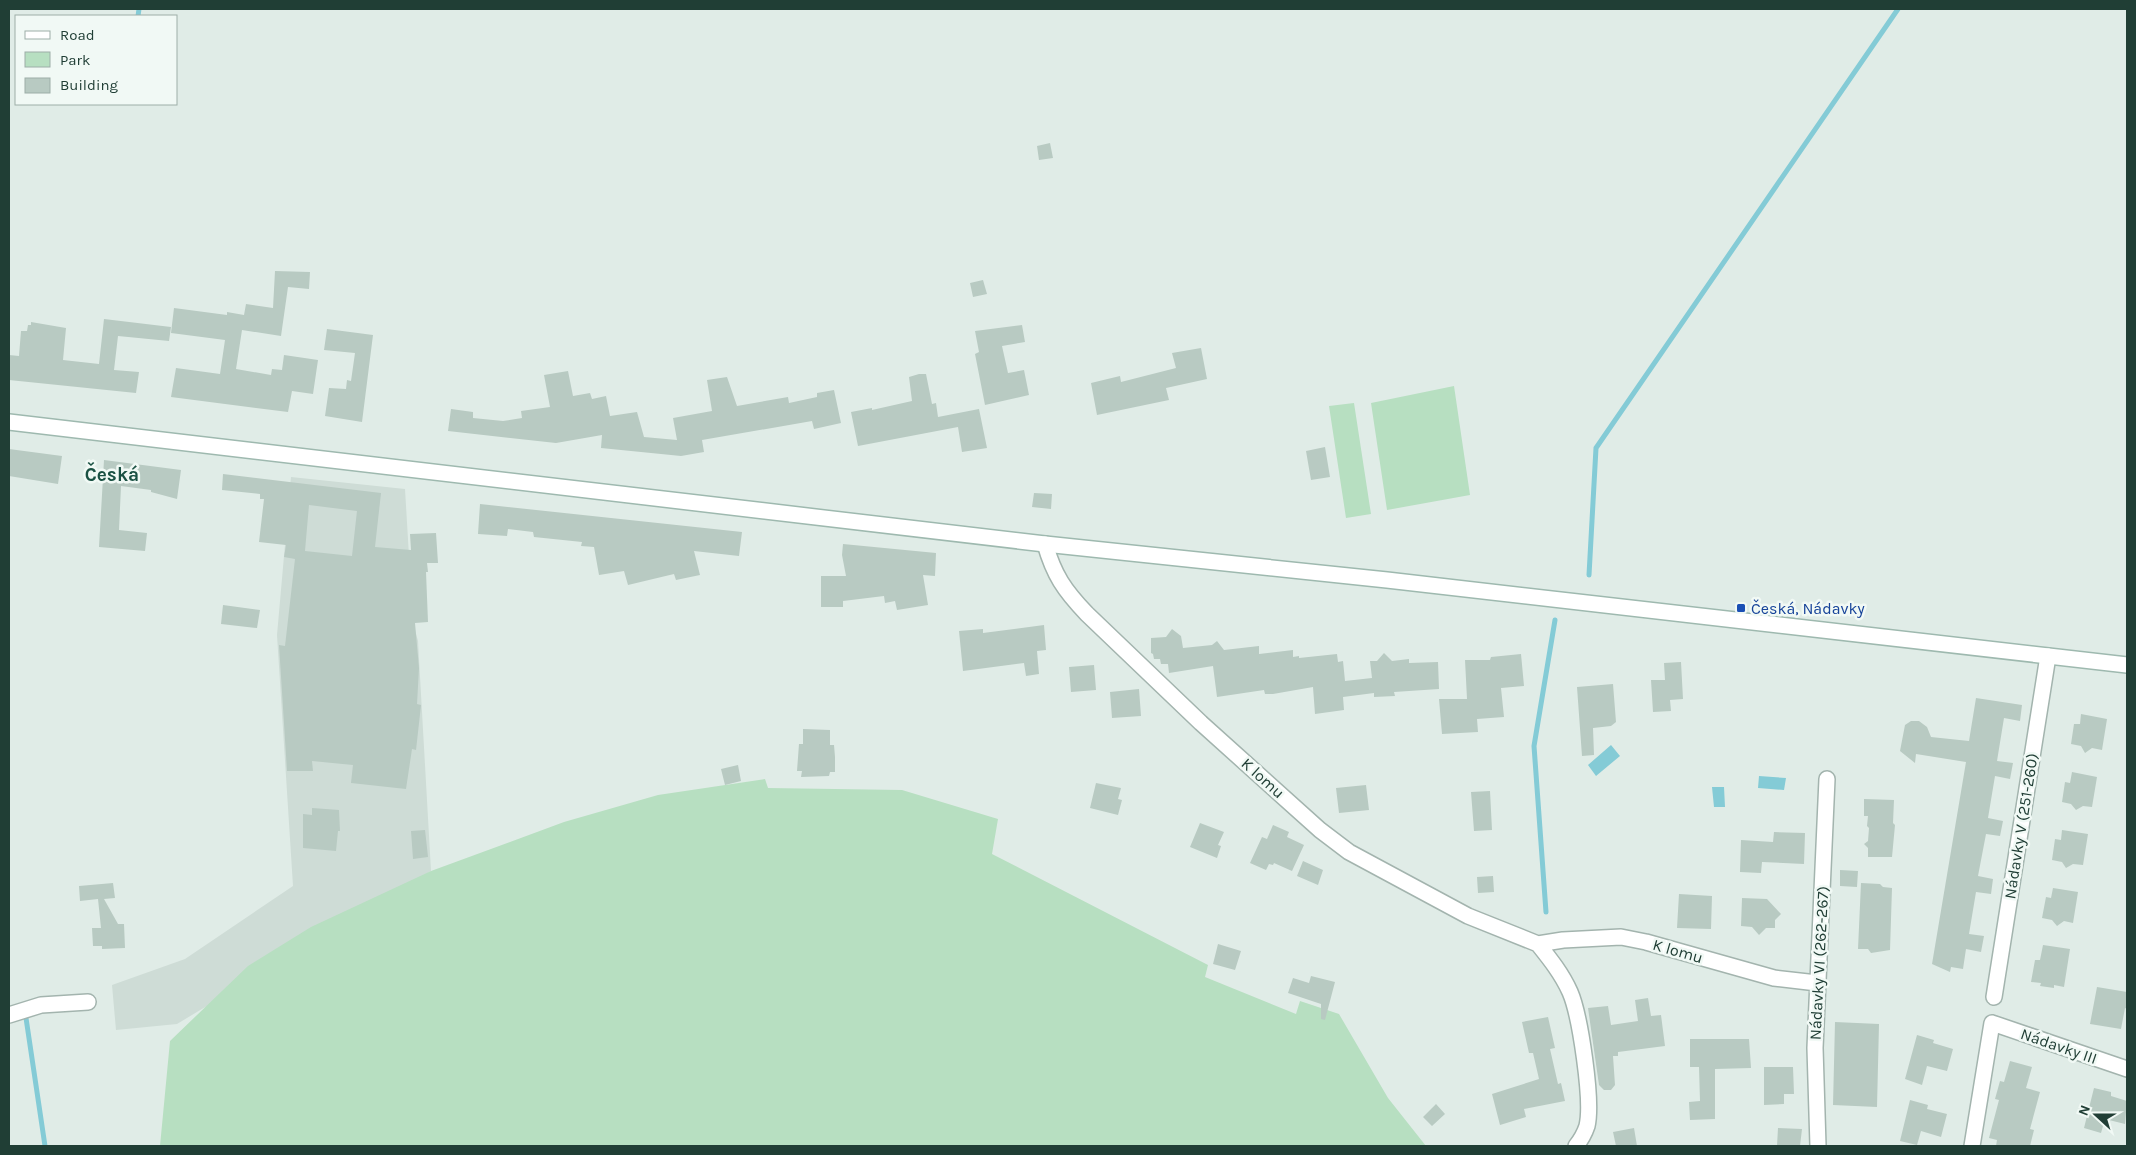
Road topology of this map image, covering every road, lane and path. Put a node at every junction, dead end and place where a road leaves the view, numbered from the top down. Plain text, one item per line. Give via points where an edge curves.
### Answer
1 (9, 422) edge
2 (1044, 544) junction
3 (2048, 656) junction
4 (2127, 665) edge
5 (1827, 779) dead end
6 (1538, 944) junction
7 (1817, 983) junction
8 (1994, 997) dead end
9 (88, 1002) dead end
10 (9, 1015) edge
11 (2127, 1069) edge
12 (1576, 1146) edge
13 (1818, 1146) edge
14 (1972, 1146) edge

1 - 2 street
2 - 3 street via 1336,574
2 - 6 street, K lomu via 1056,575 1087,614 1320,830 1349,852 1468,916
3 - 4 street
3 - 8 street, Nádavky V (251-260)
5 - 7 street, Nádavky VI (262-267)
6 - 7 street, K lomu via 1621,937 1774,978
6 - 12 street via 1563,978 1577,1014 1589,1099 1587,1126
7 - 13 street, Nádavky VI (262-267)
9 - 10 street via 41,1005
11 - 14 street, Nádavky III via 1992,1023

